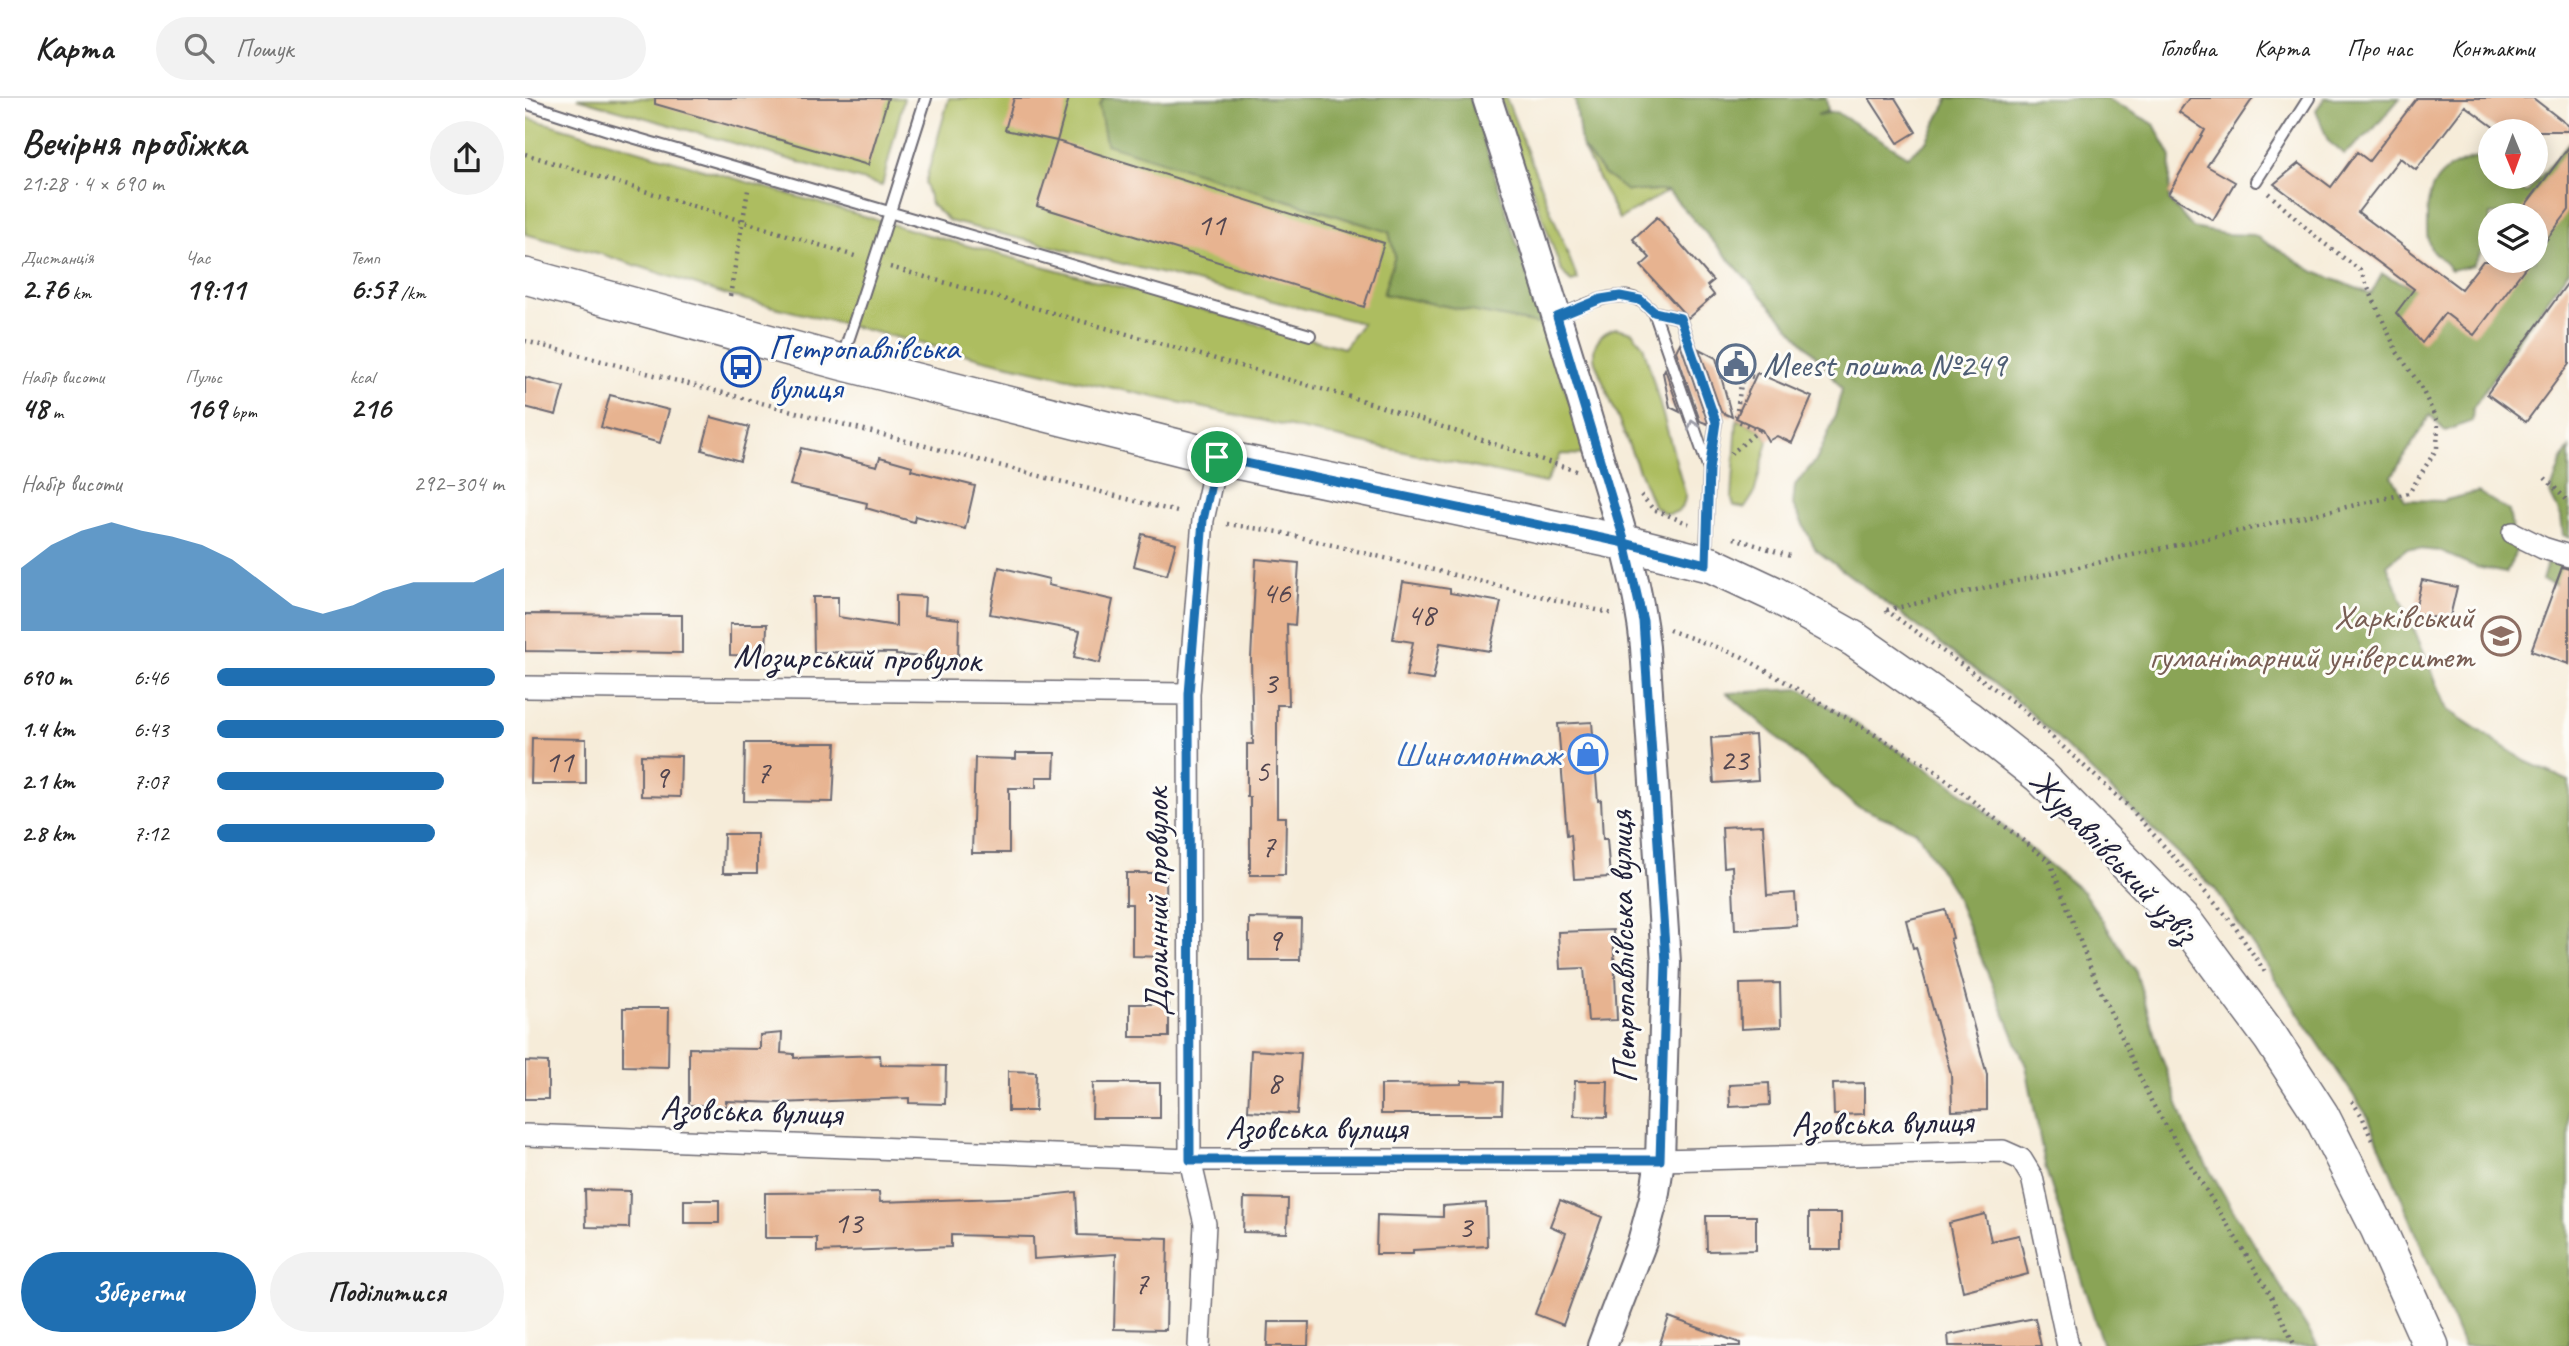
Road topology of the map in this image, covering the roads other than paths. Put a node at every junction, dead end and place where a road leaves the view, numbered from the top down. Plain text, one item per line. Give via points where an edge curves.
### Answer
1 (926, 98) edge
2 (1487, 98) edge
3 (2309, 98) edge
4 (525, 103) edge
5 (2256, 181) road end
6 (889, 213) junction
7 (525, 276) edge
8 (1654, 312) junction
9 (1557, 317) junction
10 (1310, 335) dead end
11 (841, 362) junction
12 (1217, 457) junction
13 (1709, 470) junction
14 (2513, 533) dead end
15 (1625, 543) junction
16 (2569, 556) edge
17 (1706, 564) junction
18 (525, 687) edge
19 (1189, 694) junction
20 (525, 1135) edge
21 (1190, 1160) junction
22 (1660, 1160) junction
23 (1199, 1346) edge
24 (1602, 1346) edge
25 (2068, 1346) edge
26 (2431, 1346) edge

1 - 6 lane
2 - 9 street, Петропавлівська вулиця
3 - 5 lane
4 - 6 lane
6 - 10 lane
6 - 11 lane
7 - 11 main road, Журавлівський узвіз
8 - 9 lane via 1640,300 1620,296
13 -> 8 lane
8 - 13 lane via 1680,318 1712,409 1716,422
9 - 15 street, Петропавлівська вулиця
11 - 12 main road, Журавлівський узвіз
12 - 15 main road, Журавлівський узвіз
12 - 19 street, Долинний провулок via 1203,520
13 - 17 lane
14 - 16 street
15 - 17 main road, Журавлівський узвіз
15 - 22 street, Петропавлівська вулиця via 1643,621 1666,962
17 - 26 main road, Журавлівський узвіз via 1760,586 1854,639 1967,718 2039,775 2188,926 2321,1115
18 - 19 street, Мозирський провулок
19 - 21 street, Долинний провулок
20 - 21 street, Азовська вулиця
21 - 22 street, Азовська вулиця
21 - 23 street, Долинний провулок via 1205,1224
22 - 24 street, Петропавлівська вулиця via 1642,1242
22 - 25 street, Азовська вулиця via 2003,1151 2021,1159 2032,1177

